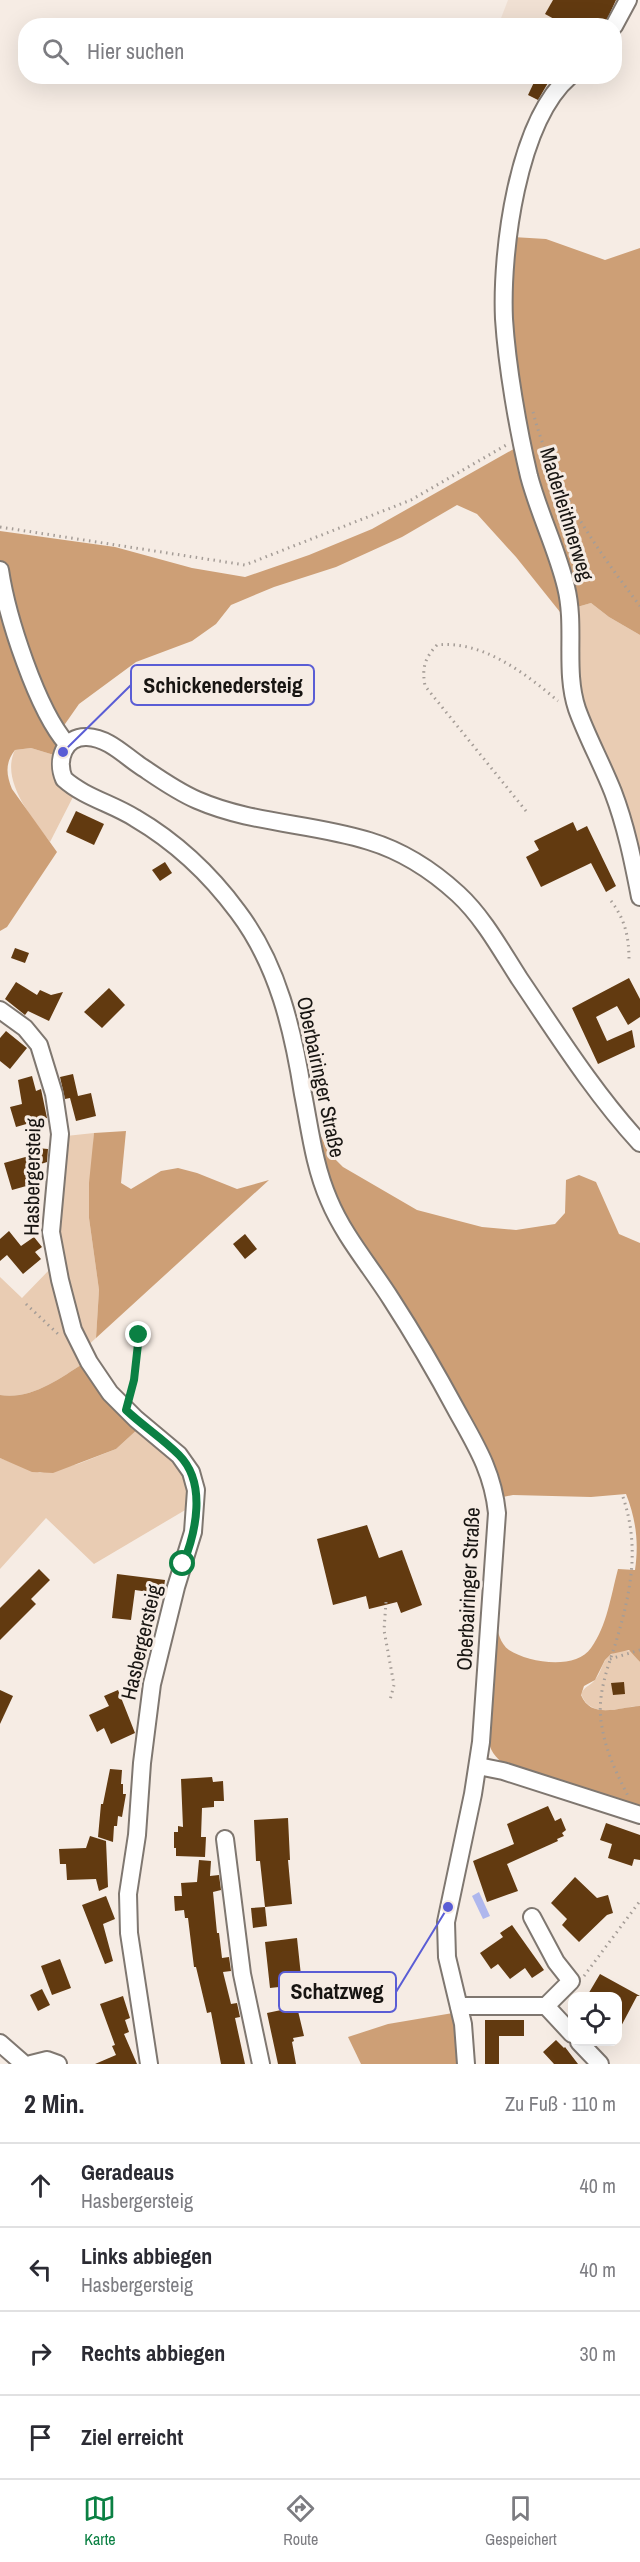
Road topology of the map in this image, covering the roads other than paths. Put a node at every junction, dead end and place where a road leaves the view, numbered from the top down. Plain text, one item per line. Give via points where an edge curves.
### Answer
1 (628, 0) edge
2 (619, 18) edge
3 (563, 84) edge
4 (0, 570) edge
5 (68, 744) junction
6 (640, 897) edge
7 (0, 1010) edge
8 (640, 1143) edge
9 (478, 1766) junction
10 (636, 1814) edge
11 (225, 1839) dead end
12 (532, 1917) dead end
13 (459, 2006) junction
14 (546, 2006) junction
15 (568, 2029) edge
16 (0, 2043) edge
17 (583, 2046) edge
18 (24, 2064) edge
19 (31, 2064) edge
20 (58, 2064) edge
21 (149, 2064) edge
22 (261, 2064) edge
23 (466, 2064) edge
24 (600, 2064) edge

1 - 2 street
3 - 6 street, Maderleithnerweg via 547,102 525,155 510,223 504,321 530,478 570,606 573,690 624,823
4 - 5 street via 8,614 19,643 56,732
5 - 8 street via 78,738 102,740 204,802 249,817 369,841 393,850 438,877 475,913 560,1039
5 - 9 street, Oberbairinger Straße via 61,762 64,779 136,818 181,849 221,890 255,938 286,1012 316,1162 328,1199 432,1366 489,1472 495,1491 496,1522
7 - 21 street, Hasbergersteig via 33,1035 54,1094 60,1134 51,1232 73,1330 98,1377 126,1410 179,1455 196,1491 193,1532 152,1684 128,1894 129,1933
9 - 10 street
9 - 13 street, Oberbairinger Straße via 447,1922 447,1957
11 - 22 street via 242,1974
12 - 14 street via 571,1981
13 - 14 street
13 - 23 street, Oberbairinger Straße
14 - 15 street
16 - 18 street
17 - 24 street
19 - 20 street via 47,2060

